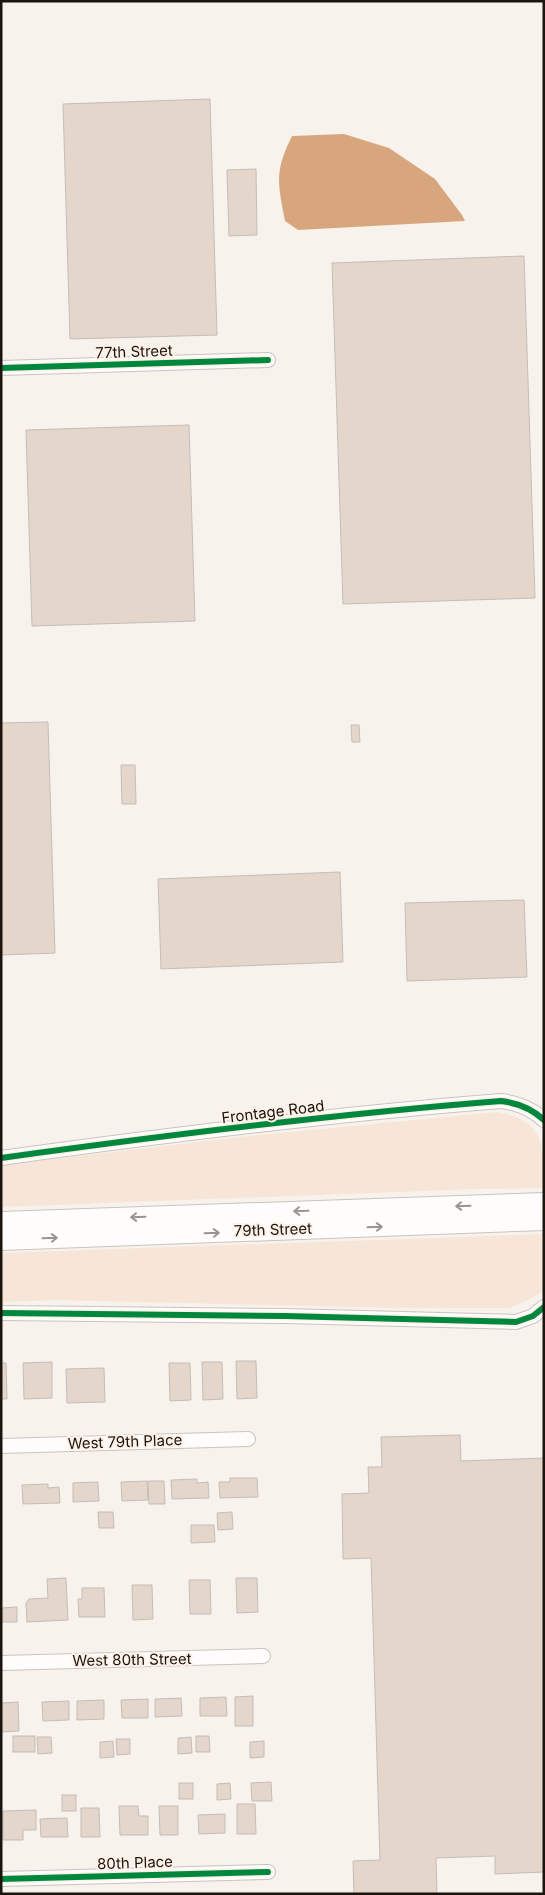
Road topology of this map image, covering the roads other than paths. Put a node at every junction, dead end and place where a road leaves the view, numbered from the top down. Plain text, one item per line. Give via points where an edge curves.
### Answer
1 (268, 360) dead end
2 (1, 368) edge
3 (544, 1120) edge
4 (1, 1158) edge
5 (544, 1203) edge
6 (512, 1213) junction
7 (544, 1220) edge
8 (1, 1222) edge
9 (1, 1240) edge
10 (544, 1307) edge
11 (1, 1313) edge
12 (248, 1439) dead end
13 (1, 1446) edge
14 (264, 1656) dead end
15 (1, 1663) edge
16 (268, 1872) dead end
17 (1, 1879) edge

1 - 2 street, 77th Street
3 - 4 street, Frontage Road via 527,1107 501,1102 401,1110
5 - 6 main road, 79th Street
6 - 7 main road, 79th Street
6 -> 8 main road, 79th Street
9 -> 6 main road, 79th Street
10 - 11 street via 533,1316 516,1322
12 - 13 street, West 79th Place
14 - 15 street, West 80th Street
16 - 17 street, 80th Place

